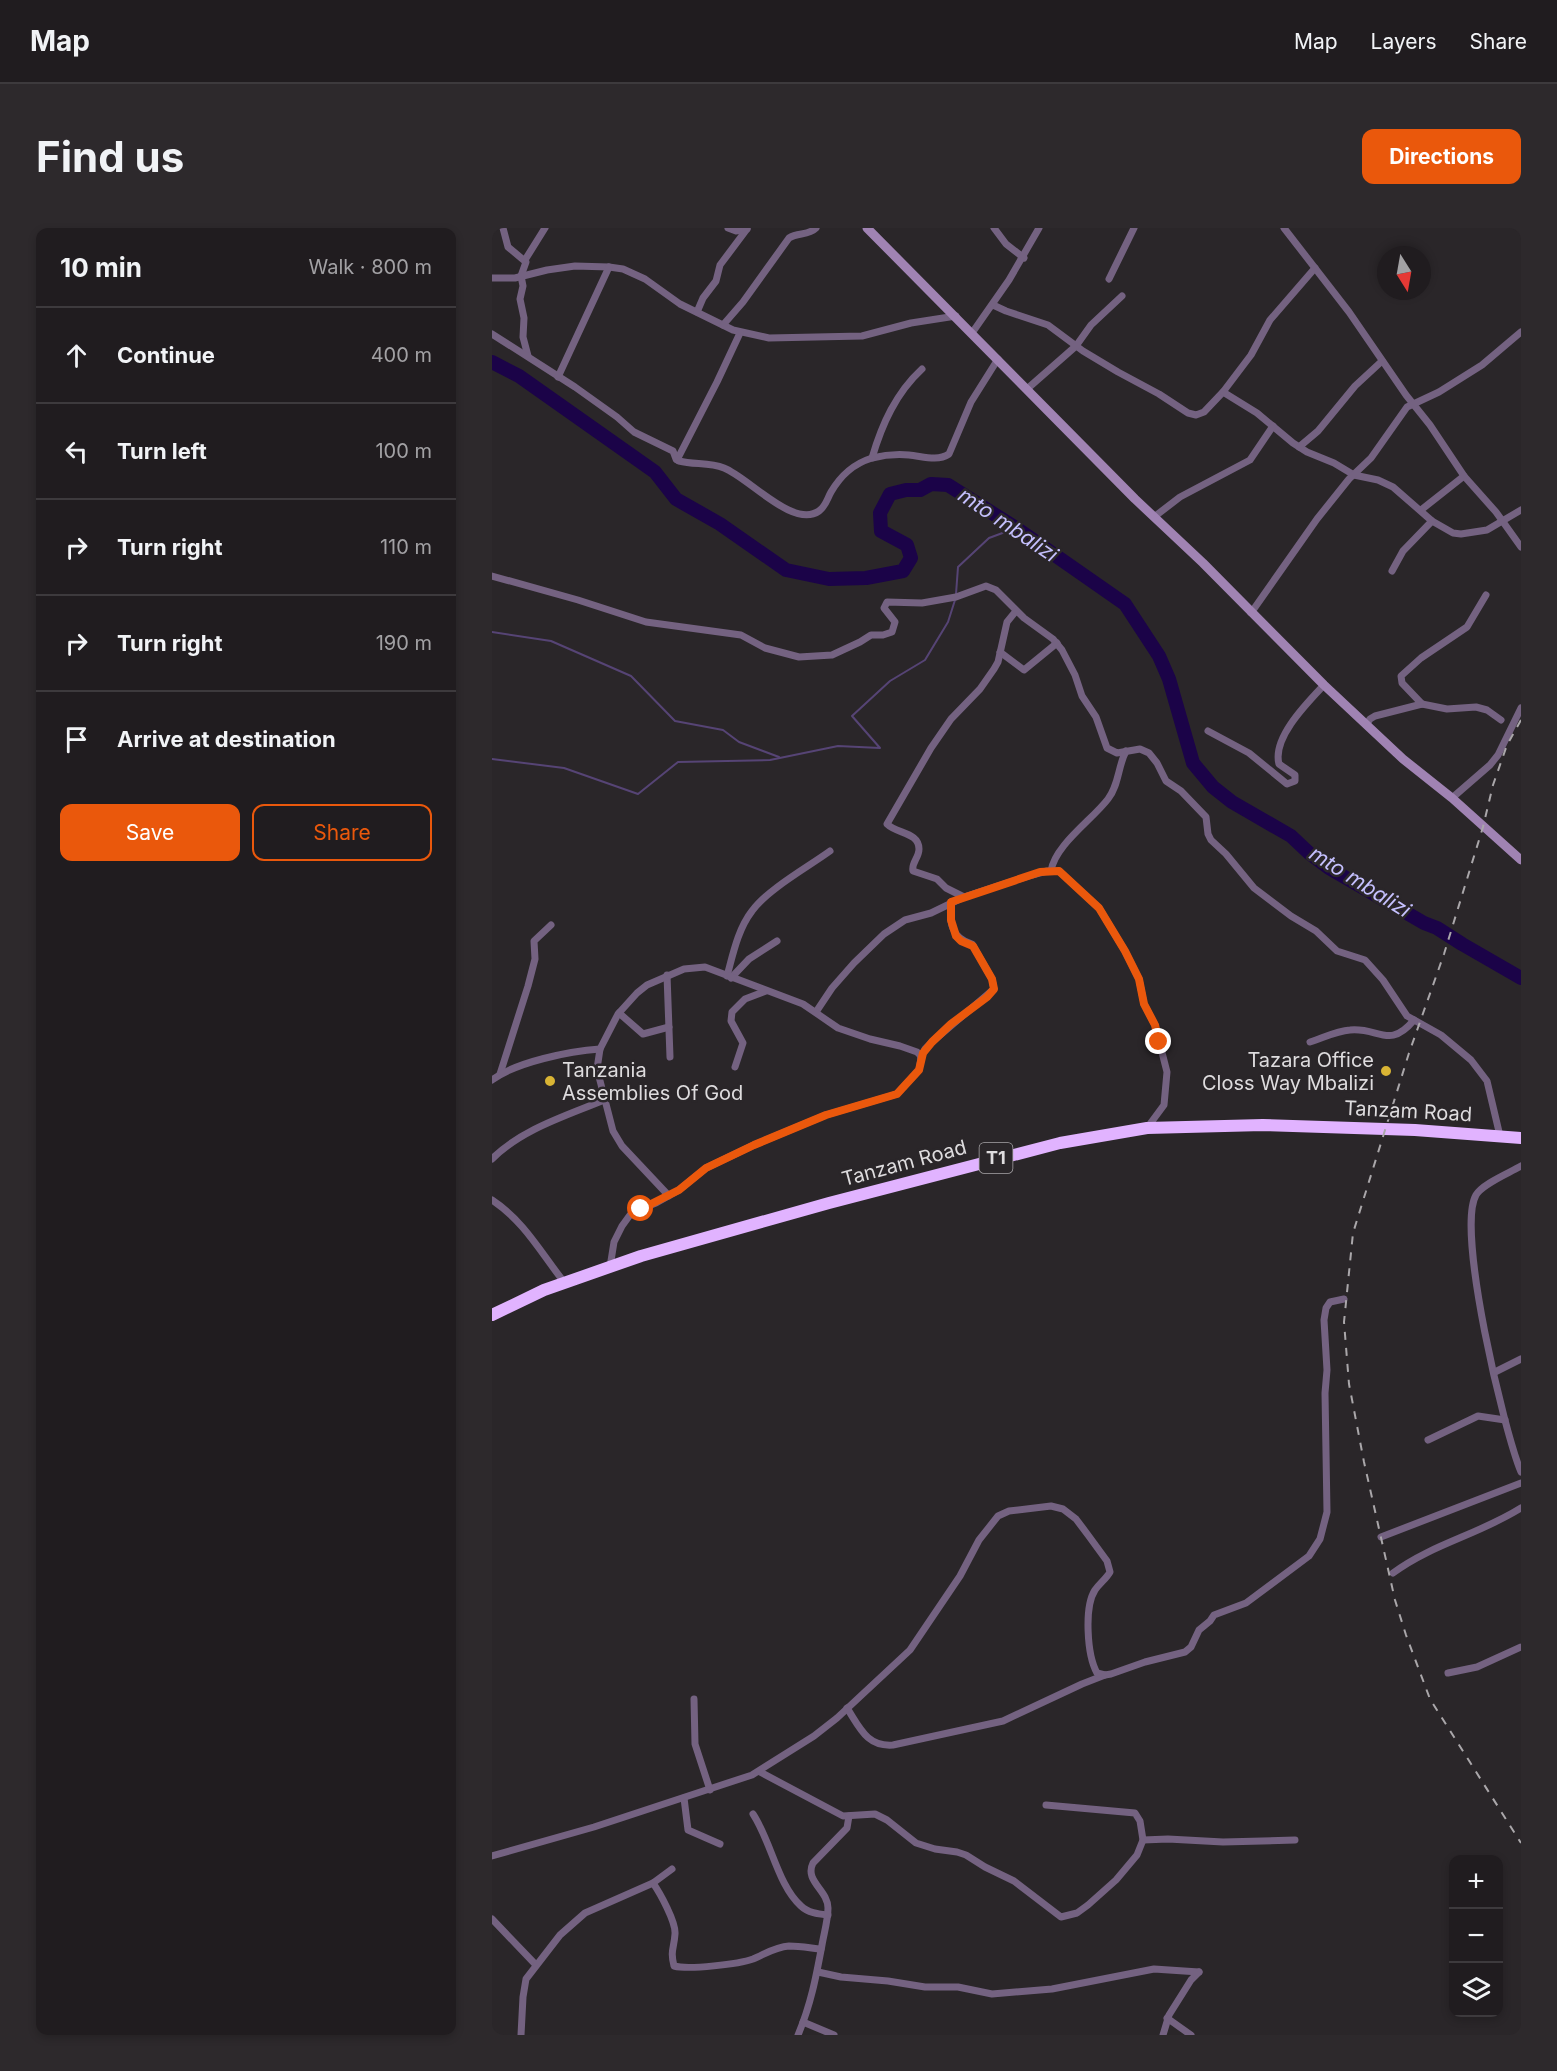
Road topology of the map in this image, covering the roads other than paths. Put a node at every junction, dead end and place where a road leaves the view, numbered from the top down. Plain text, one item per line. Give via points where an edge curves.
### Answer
1 (502, 228) edge
2 (545, 228) edge
3 (728, 228) edge
4 (816, 228) edge
5 (867, 228) edge
6 (994, 228) edge
7 (1040, 228) edge
8 (1134, 228) edge
9 (1284, 228) edge
10 (748, 229) edge
11 (1024, 258) junction
12 (525, 260) junction
13 (609, 267) junction
14 (1315, 268) junction
15 (521, 276) junction
16 (492, 278) edge
17 (1108, 279) dead end
18 (1122, 296) dead end
19 (993, 305) junction
20 (697, 312) junction
21 (956, 316) junction
22 (723, 325) junction
23 (1521, 332) edge
24 (740, 333) junction
25 (972, 333) junction
26 (492, 334) edge
27 (1076, 346) junction
28 (528, 356) junction
29 (998, 359) junction
30 (1382, 361) junction
31 (922, 369) dead end
32 (558, 377) junction
33 (1027, 389) junction
34 (1223, 392) junction
35 (1413, 404) junction
36 (1273, 426) junction
37 (1299, 447) junction
38 (872, 458) junction
39 (676, 460) junction
40 (1354, 474) junction
41 (1464, 476) junction
42 (1421, 510) junction
43 (1521, 510) edge
44 (1154, 517) junction
45 (1432, 521) junction
46 (1502, 522) junction
47 (1521, 547) edge
48 (1392, 571) dead end
49 (492, 576) edge
50 (1486, 595) dead end
51 (1016, 611) junction
52 (1251, 613) junction
53 (1057, 643) junction
54 (1000, 652) junction
55 (1324, 685) junction
56 (1422, 704) junction
57 (1521, 708) edge
58 (1501, 720) dead end
59 (1366, 725) junction
60 (1208, 731) dead end
61 (1126, 751) junction
62 (1452, 798) junction
63 (831, 851) dead end
64 (1521, 860) edge
65 (1052, 871) junction
66 (964, 897) junction
67 (951, 902) junction
68 (551, 925) dead end
69 (777, 941) dead end
70 (667, 975) junction
71 (729, 977) junction
72 (766, 991) junction
73 (816, 1012) junction
74 (619, 1013) junction
75 (1414, 1020) junction
76 (669, 1027) junction
77 (1310, 1042) dead end
78 (600, 1049) junction
79 (670, 1057) dead end
80 (921, 1058) junction
81 (735, 1067) dead end
82 (500, 1074) junction
83 (492, 1080) edge
84 (604, 1100) junction
85 (1146, 1128) junction
86 (1500, 1136) junction
87 (1521, 1138) edge
88 (492, 1159) edge
89 (1521, 1166) edge
90 (669, 1196) junction
91 (492, 1200) edge
92 (610, 1267) junction
93 (564, 1282) junction
94 (1344, 1299) dead end
95 (492, 1315) edge
96 (1521, 1359) edge
97 (1495, 1372) junction
98 (1505, 1420) junction
99 (1428, 1440) dead end
100 (1520, 1469) edge
101 (1521, 1483) edge
102 (1521, 1508) edge
103 (1381, 1537) dead end
104 (1393, 1573) dead end
105 (1521, 1647) edge
106 (1448, 1673) dead end
107 (1105, 1676) junction
108 (694, 1699) dead end
109 (847, 1708) junction
110 (759, 1772) junction
111 (710, 1790) junction
112 (684, 1798) junction
113 (1046, 1805) dead end
114 (753, 1814) dead end
115 (849, 1816) junction
116 (1143, 1840) junction
117 (1295, 1840) dead end
118 (720, 1844) dead end
119 (492, 1856) edge
120 (672, 1869) dead end
121 (653, 1883) junction
122 (828, 1915) junction
123 (492, 1919) edge
124 (821, 1949) junction
125 (536, 1965) junction
126 (818, 1972) junction
127 (1167, 2018) junction
128 (803, 2022) junction
129 (521, 2035) edge
130 (798, 2035) edge
131 (834, 2035) edge
132 (1163, 2035) edge
133 (1191, 2035) edge

1 - 12 street via 508,247
2 - 12 street
3 - 10 street
4 - 22 street via 789,238
5 - 21 main road
6 - 11 street
7 - 11 street
8 - 17 street
9 - 14 street
10 - 20 street via 720,265 716,281
11 - 19 street
12 - 15 street
13 - 15 street via 575,266
13 - 20 street via 636,274
13 - 32 street
14 - 30 street
14 - 34 street via 1270,320 1251,355
15 - 16 street
15 - 28 street via 523,337
18 - 27 street via 1091,325
19 - 25 street
19 - 27 street via 1040,321
20 - 22 street
21 - 24 street via 862,336 779,339
21 - 25 main road
22 - 24 street
23 - 35 street via 1482,365
24 - 39 street
25 - 29 main road
26 - 28 street
27 - 33 street
27 - 34 street via 1192,415 1204,412
28 - 32 street
29 - 33 main road
29 - 38 street via 971,402 948,454 942,458 900,454
30 - 35 street
30 - 37 street
31 - 38 street via 893,405
32 - 39 street via 634,432 673,451
33 - 44 main road
34 - 36 street
35 - 40 street via 1404,410 1371,458
35 - 41 street
36 - 37 street
36 - 44 street via 1250,460 1180,497
37 - 40 street
38 - 39 street via 847,471 821,510 804,516 731,471 713,464
40 - 42 street via 1393,487
40 - 52 street
41 - 42 street
41 - 46 street
42 - 45 street
43 - 46 street
44 - 52 main road
45 - 46 street via 1461,534 1486,530
45 - 48 street via 1403,551
46 - 47 street
49 - 51 street via 646,622 741,635 765,648 799,657 832,655 871,635 888,634 895,622 884,608 887,602 922,603 991,587
50 - 56 street via 1467,627 1401,676 1402,683
51 - 53 street
51 - 54 street via 1007,622
52 - 55 main road
53 - 54 street via 1024,670
53 - 61 street via 1072,667 1082,696 1094,712 1107,748 1114,753
54 - 66 street via 988,678 954,715 931,748 887,824 916,838 919,852 913,871 937,879
55 - 59 main road
55 - 60 street via 1289,726 1278,752 1279,764 1295,775 1293,783 1287,784 1249,753
56 - 58 street via 1447,709 1476,707
56 - 59 street via 1375,716
57 - 62 street via 1494,760
59 - 62 main road
61 - 65 street via 1109,798 1064,846 1053,861
61 - 75 street via 1140,749 1149,753 1166,781 1206,817 1211,840 1254,888 1316,931 1336,951 1365,960
62 - 64 main road
63 - 71 street via 752,911 740,933
65 - 66 street
65 - 85 street via 1068,877 1099,908 1139,979 1167,1072 1164,1105
66 - 67 street
67 - 73 street via 932,913 905,920 884,934 844,975
67 - 80 street via 956,936 973,946 994,989 938,1036
68 - 82 street via 534,941 535,959
69 - 71 street
70 - 71 street via 701,967
70 - 74 street via 646,985
70 - 76 street
71 - 72 street
72 - 73 street
72 - 81 street via 745,999 732,1012 732,1021 743,1043
73 - 80 street via 838,1028 909,1049
74 - 76 street via 643,1034
74 - 78 street
75 - 77 street via 1390,1037 1350,1030
75 - 86 street via 1441,1035 1481,1072 1487,1081
76 - 79 street
78 - 82 street via 566,1053
78 - 84 street via 597,1069
80 - 90 street via 919,1070 897,1094 826,1115 754,1145 706,1168
82 - 83 street
84 - 88 street via 530,1131
84 - 90 street via 622,1146
85 - 86 highway, Tanzam Road / T1 via 1263,1125
85 - 92 highway, Tanzam Road / T1 via 1021,1151
86 - 87 highway, Tanzam Road / T1
89 - 97 street via 1485,1186 1475,1196 1472,1207 1472,1257
90 - 92 street via 626,1220 614,1242
91 - 93 street via 534,1238
92 - 93 highway, Tanzam Road / T1
93 - 95 highway, Tanzam Road / T1
94 - 107 street via 1330,1302 1325,1312 1327,1512 1315,1549 1246,1604 1214,1615 1185,1652
96 - 97 street
97 - 98 street
98 - 99 street via 1479,1416
98 - 100 street
101 - 103 street
102 - 104 street via 1484,1529 1438,1546
105 - 106 street via 1477,1668
107 - 109 street via 1002,1721 893,1745 872,1742
107 - 109 street via 1094,1667 1088,1611 1095,1589 1110,1572 1109,1564 1069,1513 1058,1507 1010,1510 998,1516 979,1540 960,1576 910,1650
108 - 111 street via 695,1744
109 - 110 street via 825,1729
110 - 111 street
110 - 115 street via 837,1814
111 - 112 street
112 - 118 street via 688,1830
112 - 119 street
113 - 116 street via 1135,1813
114 - 122 street via 794,1898 806,1910
115 - 116 street via 875,1814 916,1843 966,1855 1014,1881 1061,1917 1077,1913 1116,1880 1137,1856
115 - 122 street via 847,1828 810,1868 810,1875 827,1899
116 - 117 street
120 - 121 street
121 - 124 street via 673,1922 674,1966 735,1963 788,1946
121 - 125 street via 576,1919
122 - 124 street
123 - 125 street
124 - 126 street
125 - 129 street via 524,1987
126 - 127 street via 992,1994 1060,1987 1154,1969 1198,1972
126 - 128 street
127 - 132 street
127 - 133 street
128 - 130 street
128 - 131 street

